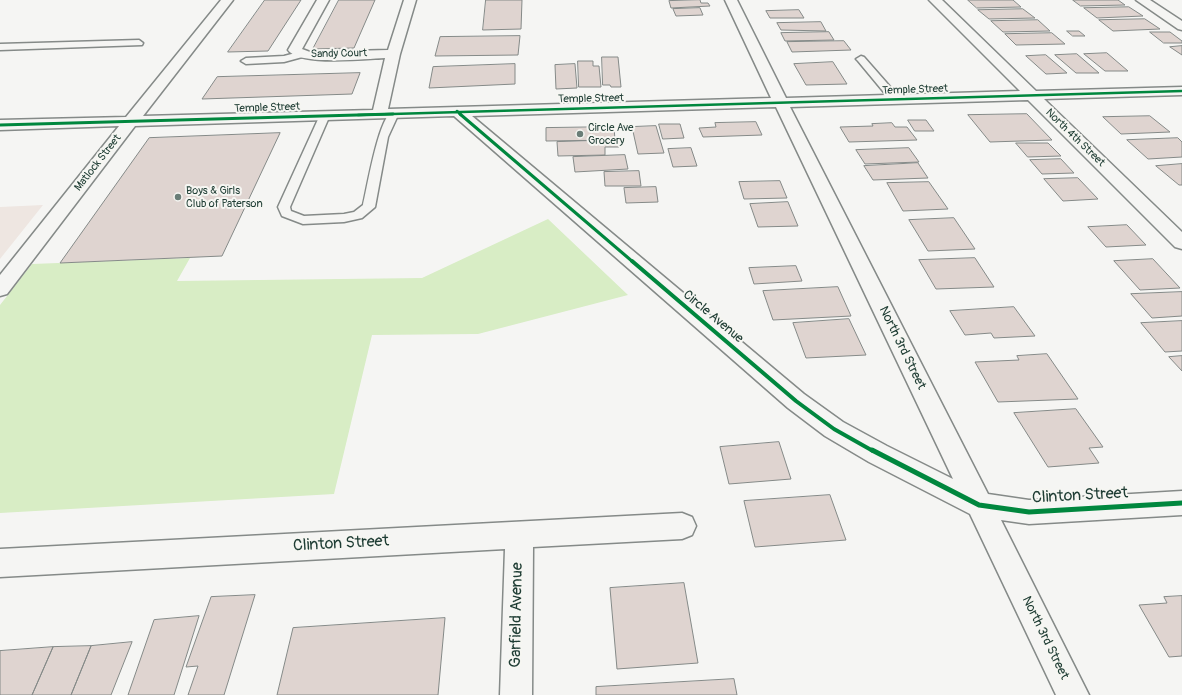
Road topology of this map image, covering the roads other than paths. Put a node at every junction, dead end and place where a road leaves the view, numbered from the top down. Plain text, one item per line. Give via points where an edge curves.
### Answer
1 (227, 0) edge
2 (323, 0) edge
3 (410, 0) edge
4 (731, 0) edge
5 (935, 0) edge
6 (1142, 0) edge
7 (1182, 26) edge
8 (139, 42) dead end
9 (0, 47) edge
10 (303, 54) junction
11 (393, 54) junction
12 (861, 59) dead end
13 (246, 61) dead end
14 (1182, 91) edge
15 (1031, 96) junction
16 (896, 100) junction
17 (781, 103) junction
18 (457, 112) junction
19 (394, 113) junction
20 (379, 114) junction
21 (325, 115) junction
22 (131, 121) junction
23 (0, 125) edge
24 (1182, 243) edge
25 (0, 289) edge
26 (1182, 503) edge
27 (979, 505) junction
28 (682, 526) dead end
29 (519, 535) junction
30 (0, 563) edge
31 (516, 695) edge
32 (1073, 695) edge

1 - 22 street, Matlock Street
2 - 10 street, Sandy Court via 296,50
3 - 11 street
4 - 17 street, North 3rd Street
5 - 15 street, North 4th Street
6 - 7 street
8 - 9 lane
10 - 11 street, Sandy Court
10 - 13 lane via 284,59
11 - 20 street
12 - 16 lane
14 - 15 street, Temple Street
15 - 16 street, Temple Street
15 - 24 street, North 4th Street
16 - 17 street, Temple Street
17 - 18 street, Temple Street
17 - 27 street, North 3rd Street
18 - 19 street, Temple Street
18 - 27 street, Circle Avenue via 802,406 834,429 878,454
19 - 20 street, Temple Street
19 - 21 lane via 383,136 369,207 358,215 344,218 303,220 286,213 284,207
20 - 21 street, Temple Street
21 - 22 street, Temple Street
22 - 23 street, Temple Street
22 - 25 street, Matlock Street
26 - 27 street, Clinton Street via 1029,512
27 - 32 street, North 3rd Street
28 - 29 street, Clinton Street
29 - 30 street, Clinton Street
29 - 31 street, Garfield Avenue

